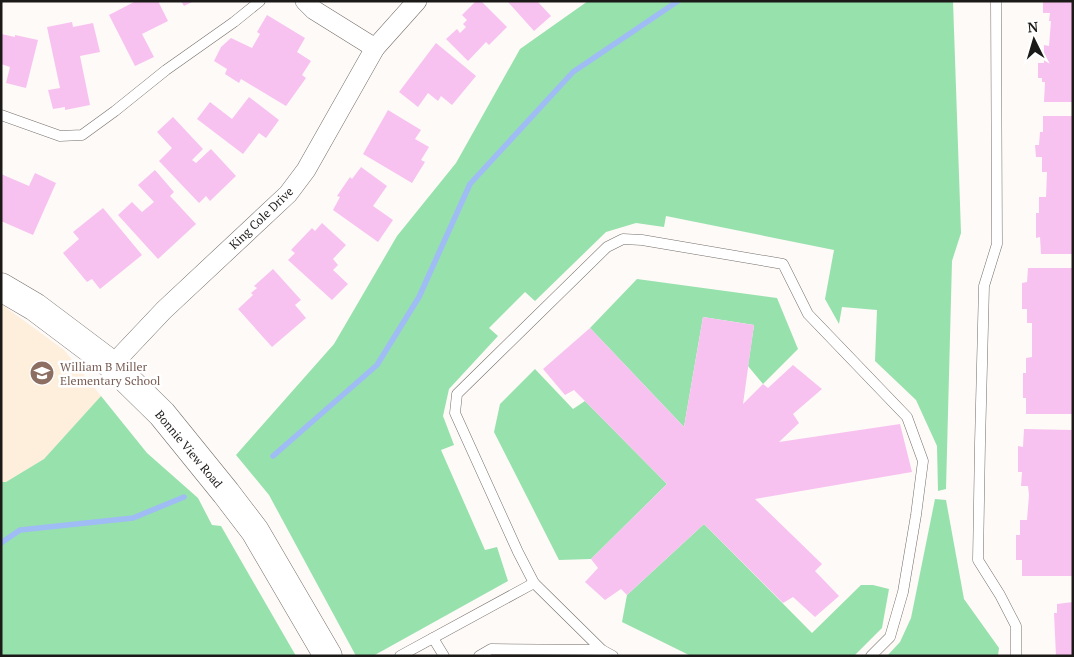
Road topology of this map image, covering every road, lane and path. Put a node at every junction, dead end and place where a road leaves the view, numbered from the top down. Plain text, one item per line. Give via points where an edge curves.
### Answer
1 (260, 1) edge
2 (305, 1) edge
3 (417, 1) edge
4 (996, 1) edge
5 (374, 48) junction
6 (1, 115) edge
7 (2, 287) edge
8 (112, 365) junction
9 (534, 583) junction
10 (433, 638) junction
11 (602, 650) junction
12 (328, 656) edge
13 (400, 656) edge
14 (444, 656) edge
15 (479, 656) edge
16 (613, 656) edge
17 (871, 656) edge
18 (1016, 656) edge

1 - 6 lane via 82,135 60,136
2 - 5 street
3 - 5 street, King Cole Drive
4 - 18 lane via 997,244 984,286 978,560 1016,626
5 - 8 street, King Cole Drive via 306,170 288,194 164,310
7 - 8 street, Bonnie View Road via 35,307
8 - 12 street, Bonnie View Road via 162,414 255,531
9 - 10 lane
9 - 11 lane
9 - 17 lane via 455,413 457,394 607,247 623,239 783,264 808,314 907,417 923,461 903,592 890,637
10 - 13 lane
10 - 14 lane
11 - 15 lane via 491,649
11 - 16 lane

